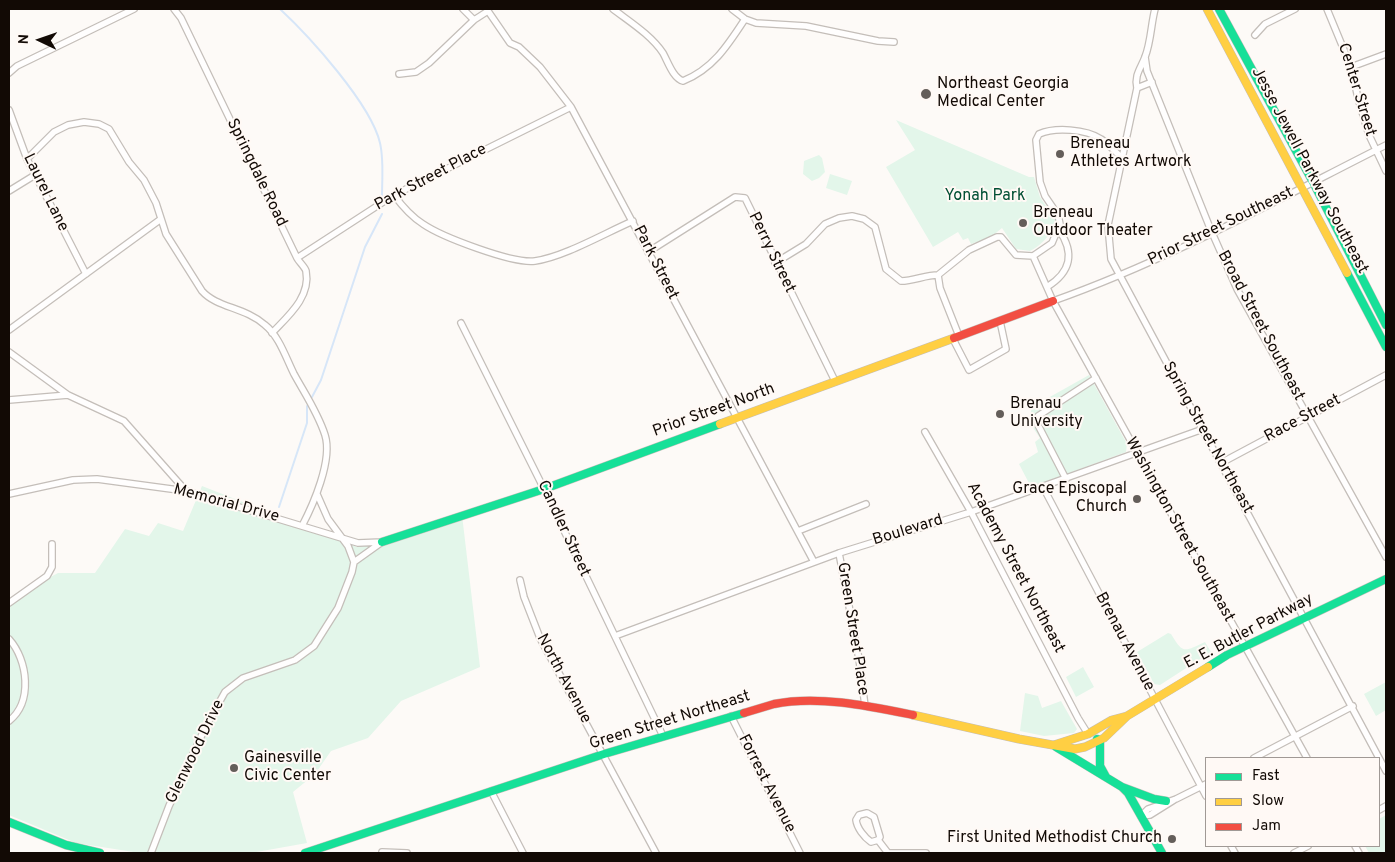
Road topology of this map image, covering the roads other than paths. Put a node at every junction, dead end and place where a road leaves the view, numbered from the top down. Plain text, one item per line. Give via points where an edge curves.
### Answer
1 (134, 9) edge
2 (174, 9) edge
3 (463, 9) edge
4 (613, 9) edge
5 (732, 9) edge
6 (1155, 9) edge
7 (1207, 9) edge
8 (1219, 9) edge
9 (1295, 9) edge
10 (1327, 9) edge
11 (487, 10) edge
12 (745, 19) junction
13 (474, 20) junction
14 (1255, 35) dead end
15 (894, 42) dead end
16 (1386, 54) edge
17 (1145, 57) junction
18 (1351, 67) junction
19 (9, 73) edge
20 (399, 74) dead end
21 (1152, 82) junction
22 (1137, 88) junction
23 (571, 107) junction
24 (9, 110) edge
25 (1386, 145) edge
26 (1376, 151) junction
27 (1122, 158) junction
28 (27, 159) junction
29 (1386, 171) edge
30 (35, 175) junction
31 (1313, 182) junction
32 (1303, 188) junction
33 (9, 191) edge
34 (394, 195) junction
35 (161, 219) junction
36 (633, 221) junction
37 (1059, 230) junction
38 (1212, 232) junction
39 (648, 252) junction
40 (1033, 256) junction
41 (296, 258) junction
42 (775, 264) junction
43 (86, 274) junction
44 (938, 275) junction
45 (1119, 276) junction
46 (1047, 288) junction
47 (1053, 300) junction
48 (1000, 321) junction
49 (461, 323) dead end
50 (1386, 325) edge
51 (9, 330) edge
52 (272, 333) junction
53 (956, 337) junction
54 (1386, 347) edge
55 (9, 352) edge
56 (1386, 374) edge
57 (1096, 378) junction
58 (835, 381) junction
59 (68, 395) junction
60 (9, 400) edge
61 (1307, 416) junction
62 (738, 417) junction
63 (1203, 429) junction
64 (925, 432) dead end
65 (1137, 454) junction
66 (1221, 463) junction
67 (1066, 479) junction
68 (1043, 487) junction
69 (544, 488) junction
70 (186, 491) junction
71 (9, 494) edge
72 (317, 494) junction
73 (866, 504) dead end
74 (971, 512) junction
75 (302, 526) junction
76 (798, 531) junction
77 (342, 537) junction
78 (382, 542) junction
79 (52, 544) dead end
80 (839, 553) junction
81 (1386, 557) edge
82 (354, 562) junction
83 (814, 562) junction
84 (1386, 579) edge
85 (520, 580) dead end
86 (9, 603) edge
87 (1305, 617) junction
88 (615, 636) junction
89 (9, 639) edge
90 (1244, 647) junction
91 (1156, 700) junction
92 (865, 706) junction
93 (1353, 706) junction
94 (731, 716) junction
95 (1127, 716) junction
96 (9, 721) edge
97 (1088, 734) junction
98 (662, 736) junction
99 (1295, 737) junction
100 (1100, 740) junction
101 (1054, 745) junction
102 (604, 754) junction
103 (1256, 757) edge
104 (1306, 757) edge
105 (1379, 757) edge
106 (1380, 759) edge
107 (1386, 771) edge
108 (1106, 777) junction
109 (1204, 785) edge
110 (1122, 787) junction
111 (491, 791) junction
112 (1176, 799) junction
113 (1166, 801) junction
114 (1141, 816) junction
115 (9, 822) edge
116 (878, 840) junction
117 (1306, 847) edge
118 (382, 852) edge
119 (100, 853) edge
120 (151, 853) edge
121 (304, 853) edge
122 (407, 853) edge
123 (523, 853) edge
124 (656, 853) edge
125 (800, 853) edge
126 (926, 853) edge
127 (1162, 853) edge
128 (1294, 853) edge

1 - 19 street via 17,66
2 - 41 street, Springdale Road
3 - 13 street
4 - 12 street via 653,41 676,77 683,81 710,65
5 - 12 street
6 - 17 street, Spring Street Northeast
7 - 32 main road, Jesse Jewell Parkway Southeast
8 - 31 main road, Jesse Jewell Parkway Southeast
9 - 14 street via 1265,24
10 - 18 street, Center Street
11 - 13 street, Park Street
11 - 23 street, Park Street via 510,43 540,67
12 - 15 street via 766,25 806,26
13 - 20 street, Park Street via 429,63 416,72
16 - 18 street
17 - 21 street, Broad Street Southeast
17 - 22 street, Spring Street Northeast via 1139,66 1135,82
18 - 26 street, Center Street via 1364,121
21 - 22 street
21 - 38 street, Broad Street Southeast
22 - 27 street, Spring Street Northeast
23 - 34 street, Park Street Place
23 - 36 street, Park Street
24 - 28 street, Laurel Lane
25 - 26 street, Prior Street Southeast
26 - 29 street, Center Street
26 - 31 street, Prior Street Southeast
27 - 37 street via 1100,138 1074,131 1050,130 1039,134 1036,140 1040,182 1058,215
27 - 45 street, Spring Street Northeast via 1108,235 1111,259
28 - 30 street, Laurel Lane
28 - 35 street via 54,132 68,125 99,124 109,129 144,180
30 - 33 street
30 - 43 street, Laurel Lane
31 - 32 street, Prior Street Southeast
31 - 50 main road, Jesse Jewell Parkway Southeast
32 - 38 street, Prior Street Southeast
32 - 54 main road, Jesse Jewell Parkway Southeast
34 - 36 street via 424,224 455,240 514,259 533,261 550,257
34 - 41 street, Park Street Place
35 - 43 street
35 - 52 street via 166,234 208,298 250,313
36 - 39 street, Park Street
37 - 40 street via 1052,243
37 - 46 street via 1067,241 1070,255 1060,277
38 - 45 street, Prior Street Southeast
38 - 61 street, Broad Street Southeast via 1237,289
39 - 42 street, Perry Street via 735,197 745,198
39 - 62 street, Park Street
40 - 44 street via 1016,254 1001,237 997,237 969,250
40 - 46 street, Washington Street Southeast
41 - 52 street, Springdale Road via 306,270 305,288 300,303
42 - 44 street via 806,244 825,224 852,216 875,227 886,268 894,277 901,281 915,281
42 - 58 street, Perry Street
43 - 51 street
44 - 53 street
45 - 47 street, Prior Street Southeast
45 - 63 street, Spring Street Northeast
46 - 47 street, Washington Street Southeast
47 - 48 main road, Prior Street North
47 - 57 street, Washington Street Southeast
48 - 53 main road, Prior Street North
48 - 53 street via 1006,349 969,370
49 - 69 street, Candler Street
52 - 72 street via 314,408 326,437 325,461
53 - 58 main road, Prior Street North
55 - 59 street
56 - 61 street, Race Street
57 - 65 street, Washington Street Southeast
57 - 67 street via 1038,416 1038,425
58 - 62 main road, Prior Street North
59 - 60 street
59 - 70 street via 124,420
61 - 66 street, Race Street
61 - 81 street, Broad Street Southeast
62 - 69 main road, Prior Street North
62 - 76 street, Park Street
63 - 65 street, Boulevard
63 - 66 street, Spring Street Northeast
64 - 74 street, Academy Street Northeast
65 - 67 street, Boulevard
65 - 90 street, Washington Street Southeast
66 - 87 street, Spring Street Northeast
67 - 68 street, Boulevard
68 - 74 street, Boulevard
68 - 91 street, Brenau Avenue
69 - 78 main road, Prior Street North
69 - 88 street, Candler Street
70 - 71 street, Memorial Drive via 97,479 72,480
70 - 75 street, Memorial Drive
72 - 75 street
72 - 77 street via 328,519
73 - 76 street
74 - 80 street, Boulevard
74 - 97 street, Academy Street Northeast
75 - 77 street, Memorial Drive
76 - 83 street, Park Street
77 - 78 street, Memorial Drive via 358,542
77 - 82 street
78 - 82 street
79 - 86 street via 52,567 47,576
80 - 83 street, Boulevard
80 - 92 street, Green Street Place
82 - 120 street, Glenwood Drive via 338,608 314,646 296,660 244,678 225,692 169,806
83 - 88 street, Boulevard
84 - 87 main road, E. E. Butler Parkway
85 - 102 street, North Avenue via 540,638
87 - 90 main road, E. E. Butler Parkway
87 - 93 street, Spring Street Northeast
88 - 98 street, Candler Street
89 - 96 street via 18,653 26,686 23,701
90 - 91 main road, E. E. Butler Parkway
90 - 99 street, Washington Street Southeast
91 - 95 main road, E. E. Butler Parkway
91 - 109 street, Brenau Avenue
92 - 94 main road, Green Street Northeast via 790,702
92 - 101 main road, Green Street Northeast
93 - 99 street
93 - 105 street, Spring Street Northeast
94 - 98 main road, Green Street Northeast
94 - 125 street, Forrest Avenue
95 - 97 main road, E. E. Butler Parkway via 1112,720
95 - 100 main road, E. E. Butler Parkway via 1117,729
97 - 100 main road
97 - 101 main road, E. E. Butler Parkway
98 - 102 main road, Green Street Northeast
99 - 103 street
99 - 104 street, Washington Street Southeast
100 - 101 main road, E. E. Butler Parkway via 1075,749 1065,750
100 - 108 main road via 1100,766
101 - 108 main road
102 - 111 main road, Green Street Northeast
102 - 124 street, North Avenue
106 - 107 street, Spring Street Northeast
108 - 110 main road
109 - 112 street
110 - 113 main road
110 - 114 main road
111 - 121 main road, Green Street Northeast
111 - 123 street
112 - 113 street
112 - 114 street via 1151,815
113 - 114 street
114 - 127 main road
115 - 119 main road via 66,845
116 - 116 street via 874,817 867,813 859,815 856,824 865,837 871,842
116 - 126 street via 888,853
117 - 128 street
118 - 122 street

